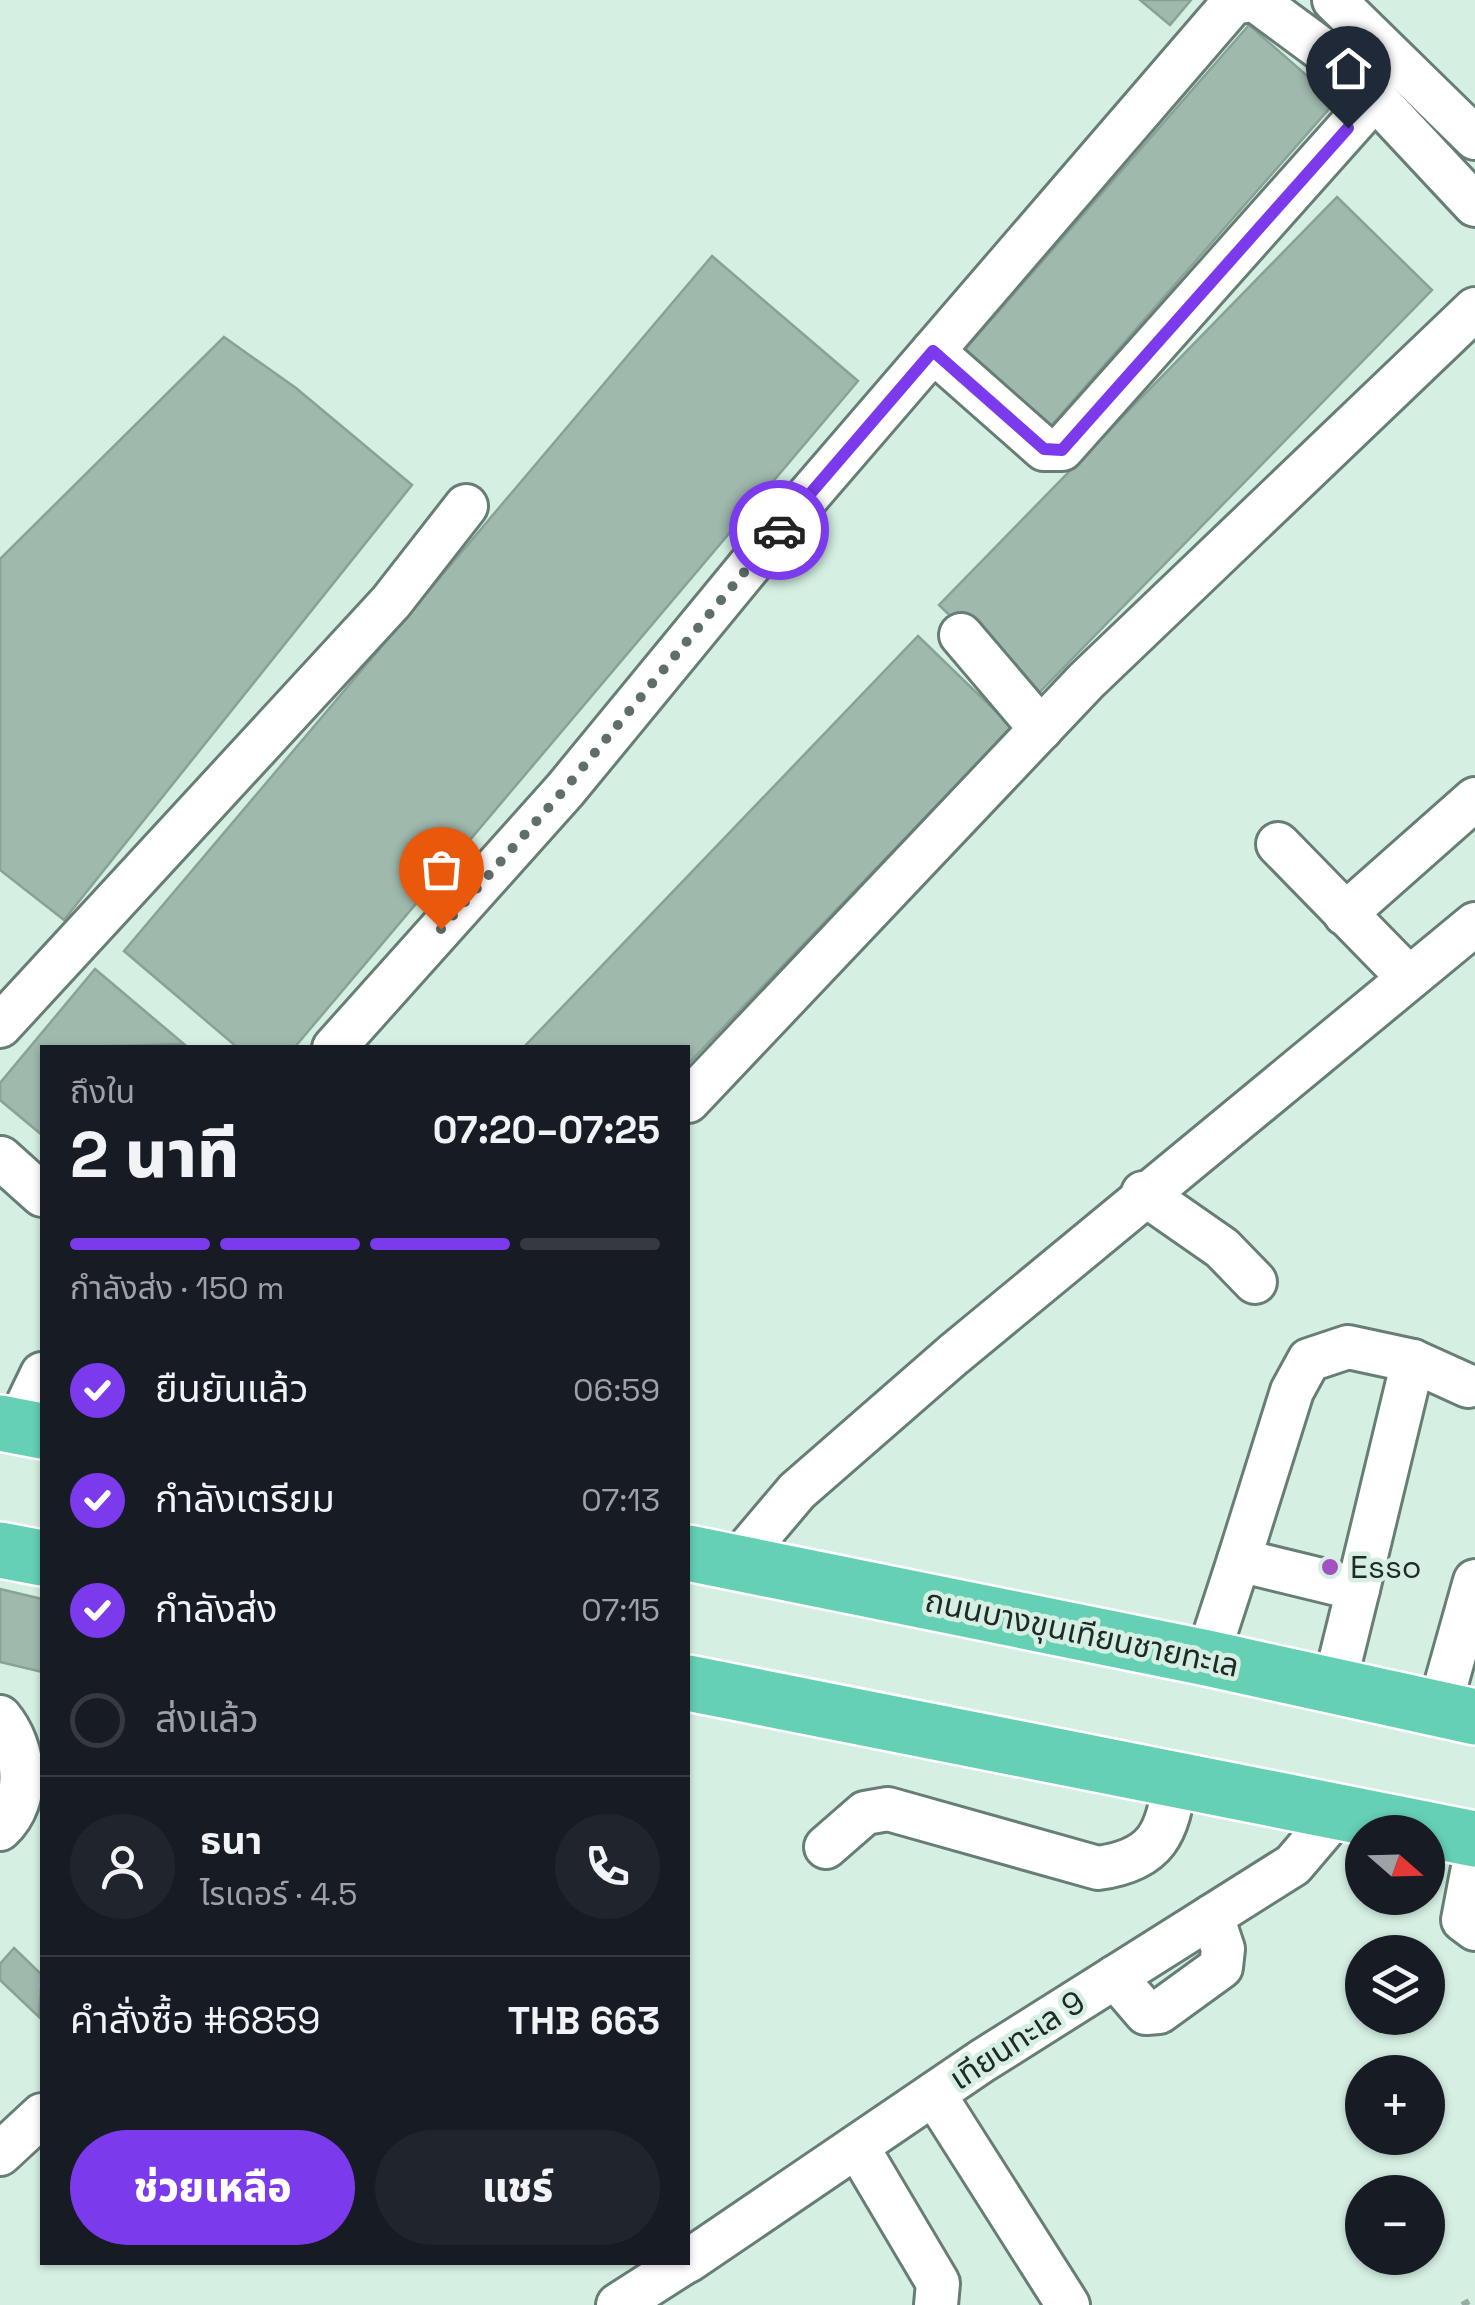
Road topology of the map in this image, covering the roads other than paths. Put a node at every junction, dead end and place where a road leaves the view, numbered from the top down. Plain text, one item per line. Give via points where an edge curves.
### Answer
1 (1253, 0) edge
2 (1355, 8) edge
3 (1374, 99) junction
4 (1475, 138) edge
5 (1475, 205) edge
6 (1475, 309) edge
7 (933, 351) junction
8 (466, 506) dead end
9 (961, 635) dead end
10 (1041, 728) junction
11 (1475, 799) edge
12 (1278, 844) dead end
13 (1345, 914) junction
14 (1475, 924) edge
15 (1407, 976) junction
16 (0, 1026) edge
17 (337, 1045) edge
18 (690, 1099) edge
19 (1, 1158) edge
20 (40, 1193) edge
21 (1144, 1193) junction
22 (1254, 1282) dead end
23 (1412, 1360) junction
24 (40, 1379) edge
25 (1468, 1386) dead end
26 (20, 1426) edge
27 (712, 1558) edge
28 (1239, 1560) junction
29 (1475, 1580) edge
30 (1358, 1589) junction
31 (1207, 1658) junction
32 (690, 1683) edge
33 (1334, 1686) junction
34 (1457, 1713) edge
35 (0, 1716) edge
36 (1174, 1778) junction
37 (1338, 1811) junction
38 (0, 1829) edge
39 (1475, 1839) edge
40 (826, 1847) dead end
41 (1475, 1857) edge
42 (1475, 1929) edge
43 (934, 2094) junction
44 (40, 2117) edge
45 (858, 2148) junction
46 (0, 2154) edge
47 (690, 2259) edge
48 (681, 2265) edge
49 (618, 2305) edge
50 (936, 2305) edge
51 (1068, 2305) edge

1 - 3 street via 1347,68
1 - 7 street via 1233,3
2 - 4 street
3 - 5 street
3 - 7 street via 1062,450 1044,449
6 - 10 street
7 - 17 street via 564,790
8 - 16 street via 391,602
9 - 10 street
10 - 18 street
11 - 13 street
12 - 13 street
13 - 15 street
14 - 15 street
15 - 21 street
19 - 20 street
21 - 22 street via 1222,1248
21 - 27 street
23 - 25 street
23 - 28 street via 1348,1347 1309,1360 1292,1390
23 - 30 street
24 - 26 street
27 - 31 main road, ถนนบางขุนเทียนชายทะเล
28 - 30 street
28 - 31 street
29 - 34 street
30 - 33 street
31 - 33 main road, ถนนบางขุนเทียนชายทะเล
32 - 36 main road
33 - 34 main road, ถนนบางขุนเทียนชายทะเล
35 - 38 street via 13,1732 24,1769 15,1805
36 - 37 main road
36 - 40 street via 1170,1818 1154,1845 1122,1864 1098,1868 888,1809 865,1813
37 - 39 main road
37 - 43 street, เทียนทะเล 9 via 1293,1865
41 - 42 street via 1463,1920
43 - 45 street, เทียนทะเล 9
43 - 51 street
44 - 46 street
45 - 47 street, เทียนทะเล 9
45 - 50 street via 938,2283
48 - 49 street, เทียนทะเล 9

